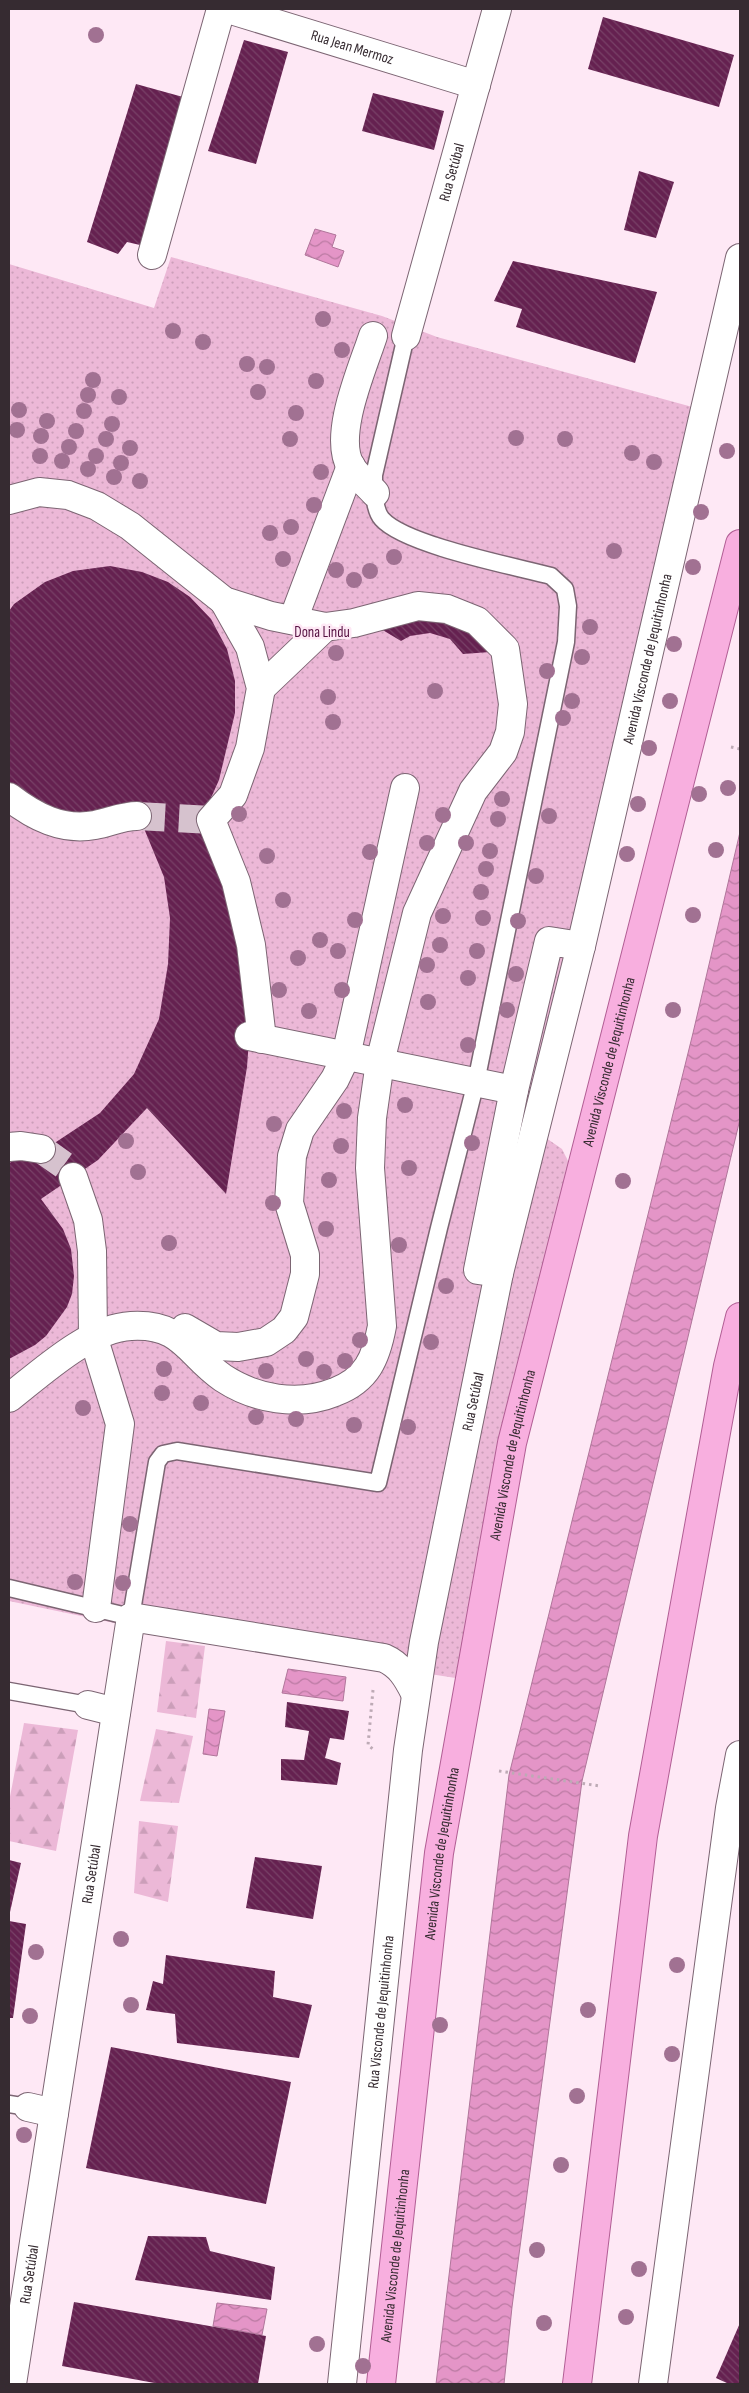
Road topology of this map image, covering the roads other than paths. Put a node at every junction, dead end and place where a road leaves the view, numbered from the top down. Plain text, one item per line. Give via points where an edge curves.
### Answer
1 (221, 9) edge
2 (228, 9) edge
3 (497, 9) edge
4 (476, 85) junction
5 (152, 255) dead end
6 (740, 258) edge
7 (373, 336) dead end
8 (406, 336) joint
9 (351, 466) junction
10 (375, 493) junction
11 (9, 500) edge
12 (740, 544) edge
13 (224, 601) junction
14 (293, 620) junction
15 (325, 627) junction
16 (260, 688) junction
17 (405, 788) dead end
18 (9, 797) edge
19 (138, 816) tunnel mouth
20 (581, 946) junction
21 (346, 1056) junction
22 (380, 1062) junction
23 (476, 1082) junction
24 (514, 1090) junction
25 (539, 1119) joint
26 (9, 1147) edge
27 (41, 1149) tunnel mouth
28 (73, 1177) tunnel mouth
29 (499, 1273) junction
30 (740, 1317) edge
31 (93, 1331) junction
32 (9, 1398) edge
33 (9, 1588) edge
34 (96, 1608) junction
35 (131, 1616) junction
36 (424, 1642) junction
37 (380, 1657) junction
38 (9, 1691) edge
39 (415, 1693) junction
40 (88, 1705) joint
41 (116, 1712) junction
42 (740, 1755) edge
43 (738, 1781) edge
44 (18, 2105) edge
45 (54, 2113) junction
46 (12, 2384) edge
47 (342, 2384) edge
48 (381, 2384) edge
49 (577, 2384) edge
50 (653, 2384) edge

1 - 5 street
2 - 4 street, Rua Jean Mermoz
3 - 4 street, Rua Setúbal
4 - 8 street, Rua Setúbal
6 - 20 street, Avenida Visconde de Jequitinhonha
7 - 9 street via 346,421 346,453
8 - 10 lane via 377,458
9 - 10 street
9 - 14 street
10 - 23 lane via 380,518 400,533 551,576 565,589 568,606 566,642
11 - 13 street via 40,492 68,495 97,506 130,526
12 - 48 main road, Avenida Visconde de Jequitinhonha via 512,1443 439,1853
13 - 14 street
13 - 16 street via 250,647
14 - 15 street
15 - 16 street
15 - 22 street via 354,623 416,606 447,609 477,621 503,646 513,704 510,732 503,752 474,792 417,913
16 - 21 street via 250,748 232,795 211,820 236,882 252,945 256,1038
17 - 21 street
18 - 19 street via 47,822 71,826
20 - 24 street via 549,941
20 - 25 street, Avenida Visconde de Jequitinhonha
21 - 22 street
21 - 31 street via 335,1079 300,1130 292,1156 289,1203 306,1255 305,1274 294,1317 284,1330 266,1342 238,1347 216,1346 181,1326 154,1318 132,1318
22 - 23 street
22 - 31 street via 372,1118 370,1168 382,1326 377,1351 363,1376 321,1398 274,1399 222,1378 182,1339 157,1327 130,1326
23 - 24 street
23 - 35 lane via 378,1483 177,1451 163,1454 157,1462
24 - 29 street via 478,1270
25 - 29 street, Rua Setúbal
26 - 27 street
28 - 31 street via 88,1220 92,1251
29 - 36 street, Rua Setúbal
30 - 49 main road via 728,1366 643,1836
31 - 32 street
31 - 34 street via 120,1424
33 - 34 lane
34 - 35 lane
35 - 37 street
35 - 41 street, Rua Setúbal
36 - 37 street via 397,1656
36 - 39 street, Rua Visconde de Jequitinhonha
37 - 39 street via 395,1663
38 - 40 lane
39 - 47 street, Rua Visconde de Jequitinhonha
40 - 41 street
41 - 45 street, Rua Setúbal
42 - 43 street
43 - 50 street via 730,1808
44 - 45 street
45 - 46 street, Rua Setúbal

